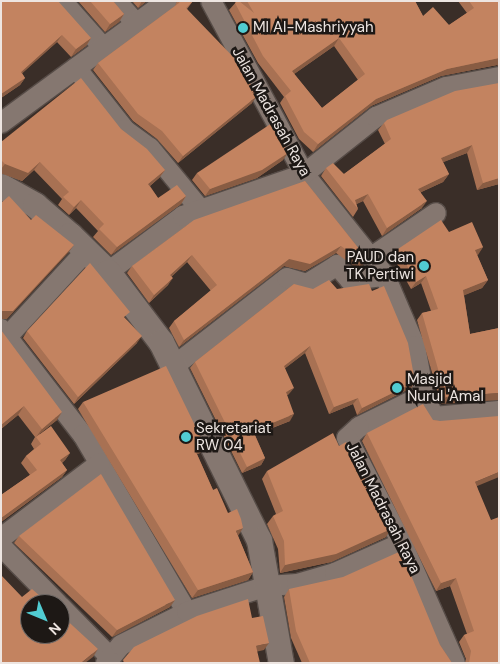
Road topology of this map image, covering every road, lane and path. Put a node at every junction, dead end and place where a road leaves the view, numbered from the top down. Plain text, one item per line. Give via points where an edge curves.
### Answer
1 (62, 1) edge
2 (116, 1) edge
3 (167, 1) edge
4 (211, 1) edge
5 (136, 23) junction
6 (103, 47) junction
7 (76, 68) junction
8 (499, 77) edge
9 (1, 123) edge
10 (304, 174) junction
11 (3, 190) edge
12 (200, 209) junction
13 (436, 213) dead end
14 (86, 251) junction
15 (373, 256) junction
16 (108, 272) junction
17 (385, 276) junction
18 (4, 333) edge
19 (174, 366) junction
20 (424, 395) junction
21 (499, 411) edge
22 (100, 462) junction
23 (1, 538) edge
24 (402, 543) junction
25 (1, 546) edge
26 (268, 586) junction
27 (48, 594) edge
28 (186, 612) junction
29 (70, 618) edge
30 (107, 660) edge
31 (280, 663) edge
32 (455, 663) edge

1 - 6 street
2 - 5 street
3 - 5 street
4 - 10 street, Jalan Madrasah Raya
5 - 6 street
6 - 7 street
7 - 9 street
7 - 12 street via 125,130 150,148
8 - 10 street via 446,87 376,117
10 - 12 street
10 - 15 street, Jalan Madrasah Raya
11 - 14 street via 36,205
12 - 16 street via 162,228
13 - 15 street
14 - 16 street
14 - 18 street
15 - 17 street, Jalan Madrasah Raya
16 - 19 street via 140,311
17 - 19 street via 350,280 337,265 307,284 288,278
17 - 20 street, Jalan Madrasah Raya via 415,346
18 - 22 street
19 - 26 street via 259,540
20 - 21 street via 437,419
20 - 24 street, Jalan Madrasah Raya via 359,427 347,438
22 - 23 street
22 - 28 street
24 - 26 street via 335,573 297,584
24 - 32 street, Jalan Madrasah Raya
25 - 27 street
26 - 28 street
26 - 31 street
28 - 30 street via 121,645
29 - 30 street

